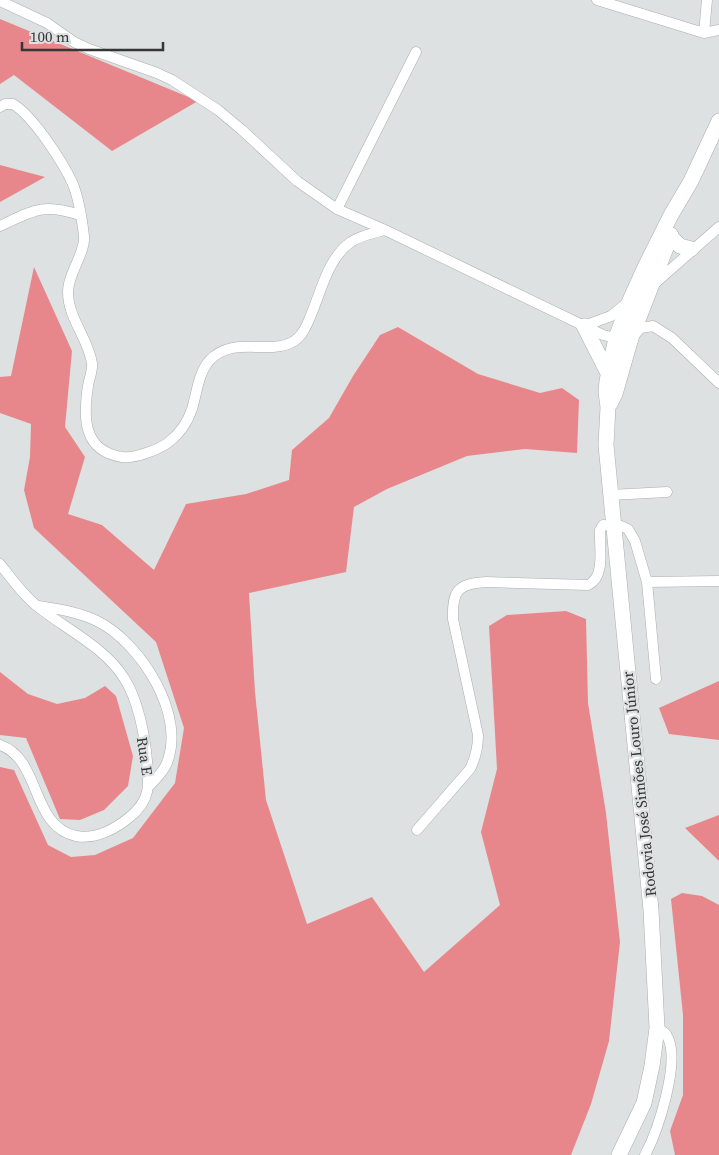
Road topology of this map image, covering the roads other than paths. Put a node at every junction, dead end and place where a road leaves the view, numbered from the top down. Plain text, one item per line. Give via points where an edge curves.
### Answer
1 (0, 0) edge
2 (597, 0) edge
3 (707, 0) edge
4 (719, 30) edge
5 (704, 33) junction
6 (416, 52) dead end
7 (0, 107) edge
8 (719, 121) edge
9 (691, 181) junction
10 (337, 209) junction
11 (80, 215) junction
12 (0, 226) edge
13 (719, 227) edge
14 (385, 230) junction
15 (671, 237) junction
16 (694, 248) junction
17 (652, 265) junction
18 (651, 286) junction
19 (638, 301) junction
20 (584, 326) junction
21 (653, 326) junction
22 (623, 338) junction
23 (608, 373) junction
24 (719, 383) edge
25 (608, 408) junction
26 (667, 492) dead end
27 (610, 495) junction
28 (613, 525) junction
29 (0, 564) edge
30 (719, 581) edge
31 (647, 582) junction
32 (35, 605) junction
33 (656, 678) dead end
34 (0, 745) edge
35 (150, 786) junction
36 (416, 830) dead end
37 (657, 1028) junction
38 (619, 1155) edge
39 (645, 1155) edge

1 - 10 street via 47,23 74,42 157,73 186,89 218,110 297,181
2 - 5 street
3 - 5 street
4 - 5 street
6 - 10 street
7 - 11 street via 15,105 41,134 72,182
8 - 9 main road, Rodovia José Simões Louro Júnior
9 - 15 main road, Rodovia José Simões Louro Júnior
9 - 17 main road, Rodovia José Simões Louro Júnior via 671,215
10 - 14 street
11 - 12 street via 63,210 38,209
11 - 14 street via 85,239 69,279 68,306 92,364 85,410 86,427 94,442 110,456 127,458 150,452 169,442 184,426 200,378 207,363 217,353 250,346 279,346 299,337 337,255 351,242
13 - 16 street
14 - 20 street
15 - 16 main road via 680,246
15 - 17 main road, Rodovia José Simões Louro Júnior
16 - 17 street
16 - 18 street
17 - 18 main road, Rodovia José Simões Louro Júnior
17 - 19 main road, Rodovia José Simões Louro Júnior
18 - 19 main road, Rodovia José Simões Louro Júnior
19 - 20 street
19 - 21 street
19 - 22 main road, Rodovia José Simões Louro Júnior
20 - 22 street via 603,335
20 - 23 main road
21 - 22 street via 641,328
21 - 24 street via 672,338
22 - 23 main road, Rodovia José Simões Louro Júnior
22 - 25 main road, Rodovia José Simões Louro Júnior via 615,394
23 - 25 main road, Rodovia José Simões Louro Júnior
25 - 27 main road, Rodovia José Simões Louro Júnior via 606,445
26 - 27 street
27 - 28 main road, Rodovia José Simões Louro Júnior
28 - 31 street via 628,529 635,541
28 - 36 street via 603,525 600,530 599,575 588,585 471,583 462,586 455,595 453,619 478,747 470,769
28 - 37 main road, Rodovia José Simões Louro Júnior via 651,910
29 - 32 street, Rua E
30 - 31 street
31 - 33 street
32 - 35 street, Rua E via 101,653 125,678 144,739
32 - 35 street via 66,610 97,621 117,633 150,672 158,685 170,731 166,764
34 - 35 street, Rua E via 13,751 24,766 52,823 78,836 107,832 123,823 138,810
37 - 38 main road, Rodovia José Simões Louro Júnior via 644,1103
37 - 39 street via 669,1039 670,1076 653,1140

